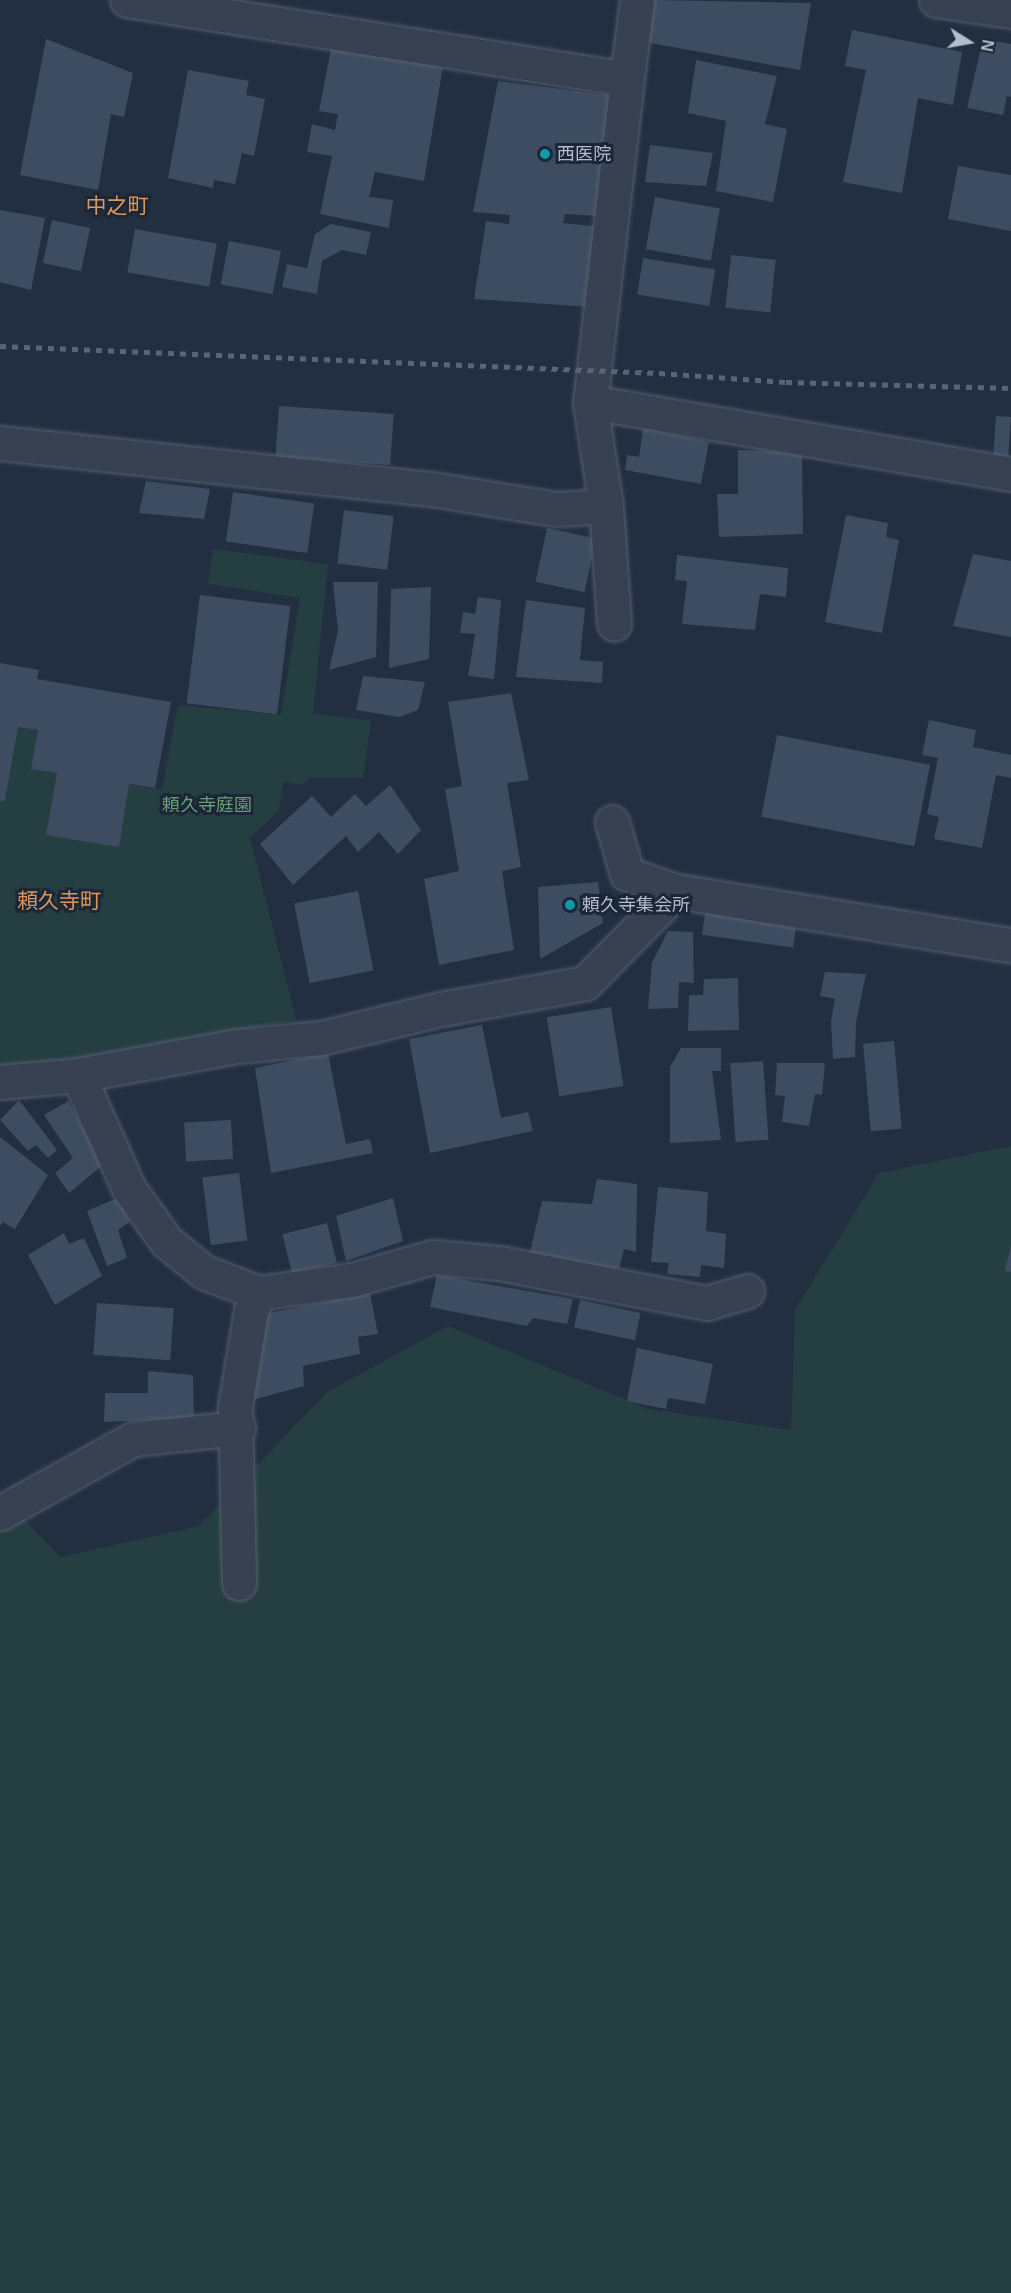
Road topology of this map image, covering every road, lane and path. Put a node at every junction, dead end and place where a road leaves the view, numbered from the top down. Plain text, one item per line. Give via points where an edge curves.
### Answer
1 (127, 0) edge
2 (637, 0) edge
3 (936, 0) edge
4 (1011, 10) edge
5 (627, 79) junction
6 (590, 402) junction
7 (0, 443) edge
8 (1011, 474) edge
9 (606, 506) junction
10 (614, 624) dead end
11 (612, 822) dead end
12 (676, 891) junction
13 (1011, 945) edge
14 (78, 1075) junction
15 (0, 1082) edge
16 (747, 1290) dead end
17 (259, 1293) junction
18 (238, 1428) junction
19 (0, 1513) edge
20 (239, 1583) dead end

1 - 5 street
2 - 5 street
3 - 4 street
5 - 6 street
6 - 8 street
6 - 9 street
7 - 9 street via 432,489 556,508
9 - 10 street
11 - 12 street via 627,874
12 - 13 street
12 - 14 street via 585,983 441,1009 321,1038 238,1046
14 - 15 street
14 - 17 street via 129,1190 167,1242 204,1272
16 - 17 street via 707,1303 499,1263 433,1257 352,1280
17 - 18 street via 251,1311 235,1407
18 - 19 street via 133,1439
18 - 20 street

